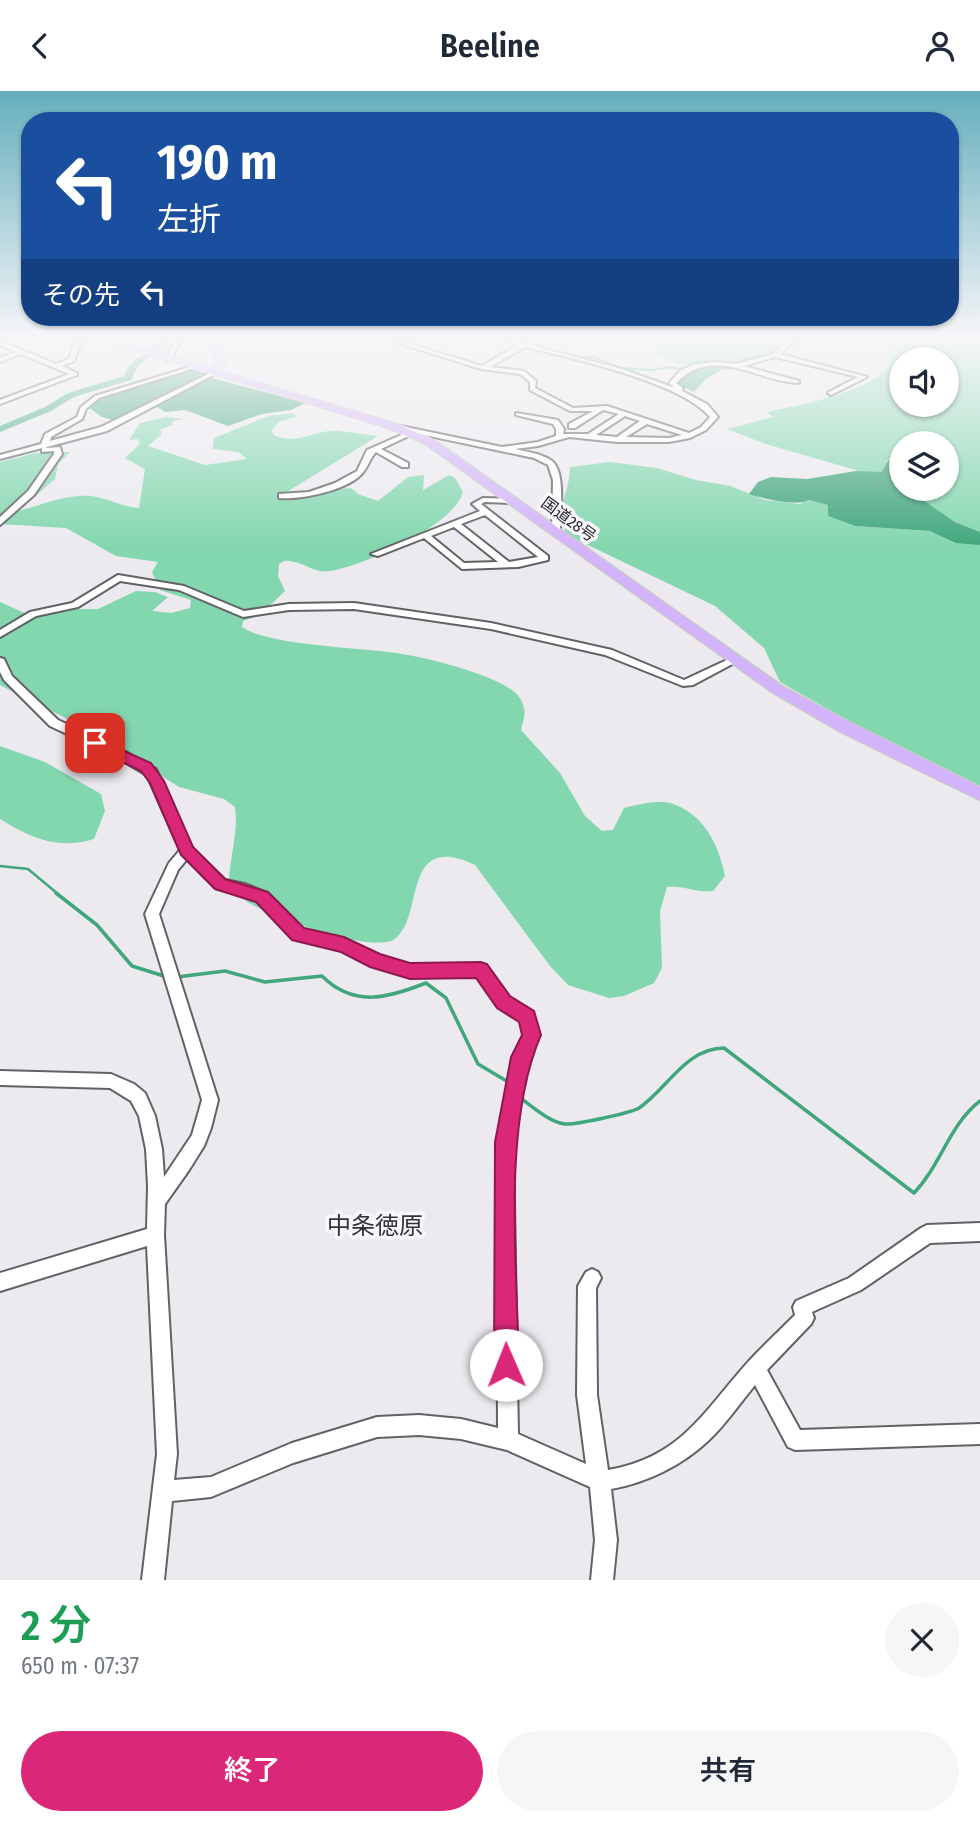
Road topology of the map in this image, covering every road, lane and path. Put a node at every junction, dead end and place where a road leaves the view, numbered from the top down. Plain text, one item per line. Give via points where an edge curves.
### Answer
1 (83, 409) edge
2 (145, 409) edge
3 (334, 409) edge
4 (611, 409) edge
5 (711, 409) edge
6 (623, 415) junction
7 (514, 416) dead end
8 (644, 422) junction
9 (397, 427) junction
10 (600, 430) junction
11 (411, 433) junction
12 (688, 435) junction
13 (588, 437) junction
14 (559, 438) junction
15 (617, 440) junction
16 (649, 441) junction
17 (44, 446) junction
18 (375, 449) junction
19 (505, 449) junction
20 (27, 450) junction
21 (0, 457) edge
22 (405, 465) dead end
23 (282, 496) dead end
24 (513, 501) junction
25 (486, 512) junction
26 (0, 522) edge
27 (456, 524) junction
28 (555, 531) junction
29 (425, 535) junction
30 (375, 554) dead end
31 (506, 564) junction
32 (0, 634) edge
33 (0, 661) edge
34 (733, 661) junction
35 (980, 794) edge
36 (187, 851) junction
37 (0, 1078) edge
38 (158, 1199) junction
39 (980, 1232) edge
40 (155, 1235) junction
41 (592, 1277) dead end
42 (0, 1282) edge
43 (756, 1368) junction
44 (980, 1434) edge
45 (508, 1440) junction
46 (601, 1481) junction
47 (164, 1491) junction
48 (153, 1580) edge
49 (602, 1580) edge

1 - 17 street via 80,418 48,436
2 - 17 street via 104,429
3 - 9 highway, 国道28号
4 - 12 street
5 - 12 street via 710,425
6 - 8 street
6 - 10 street
6 - 10 street via 599,410 575,424
7 - 14 street via 555,422
8 - 15 street
8 - 16 street via 665,429
9 - 11 highway, 国道28号
9 - 19 street
10 - 13 street
11 - 18 street
11 - 24 highway, 国道28号 via 449,454
12 - 16 street
13 - 14 street
13 - 15 street
14 - 19 street
15 - 16 street
17 - 20 street
18 - 22 street
18 - 23 street via 360,472 338,485
19 - 28 street via 551,464 557,480
20 - 21 street
20 - 26 street via 57,449 58,454 30,493
24 - 25 street via 477,502
24 - 28 highway, 国道28号
25 - 27 street
25 - 31 street via 545,558
27 - 29 street
27 - 31 street
28 - 34 highway, 国道28号
29 - 30 street
29 - 31 street via 462,566
32 - 34 street via 33,614 75,605 118,578 181,589 243,614 289,607 354,606 491,626 608,652 683,683
33 - 36 street via 8,678 54,723 152,772
34 - 35 highway, 国道28号 via 845,727
36 - 38 street via 173,867 152,914 210,1100 208,1124
36 - 45 street via 220,884 262,897 298,935 344,945 410,971 481,969 503,1002 527,1017 531,1035 514,1085 505,1142
37 - 38 street via 111,1081 128,1088 142,1102
38 - 40 street
39 - 43 street via 927,1234 855,1284 802,1307 805,1318
40 - 42 street
40 - 47 street via 167,1454
41 - 46 street via 587,1286 589,1411
43 - 44 street via 795,1440
43 - 46 street via 702,1433 669,1459
45 - 46 street
45 - 47 street via 461,1429 377,1427 292,1453 211,1487
46 - 49 street via 606,1565
47 - 48 street

